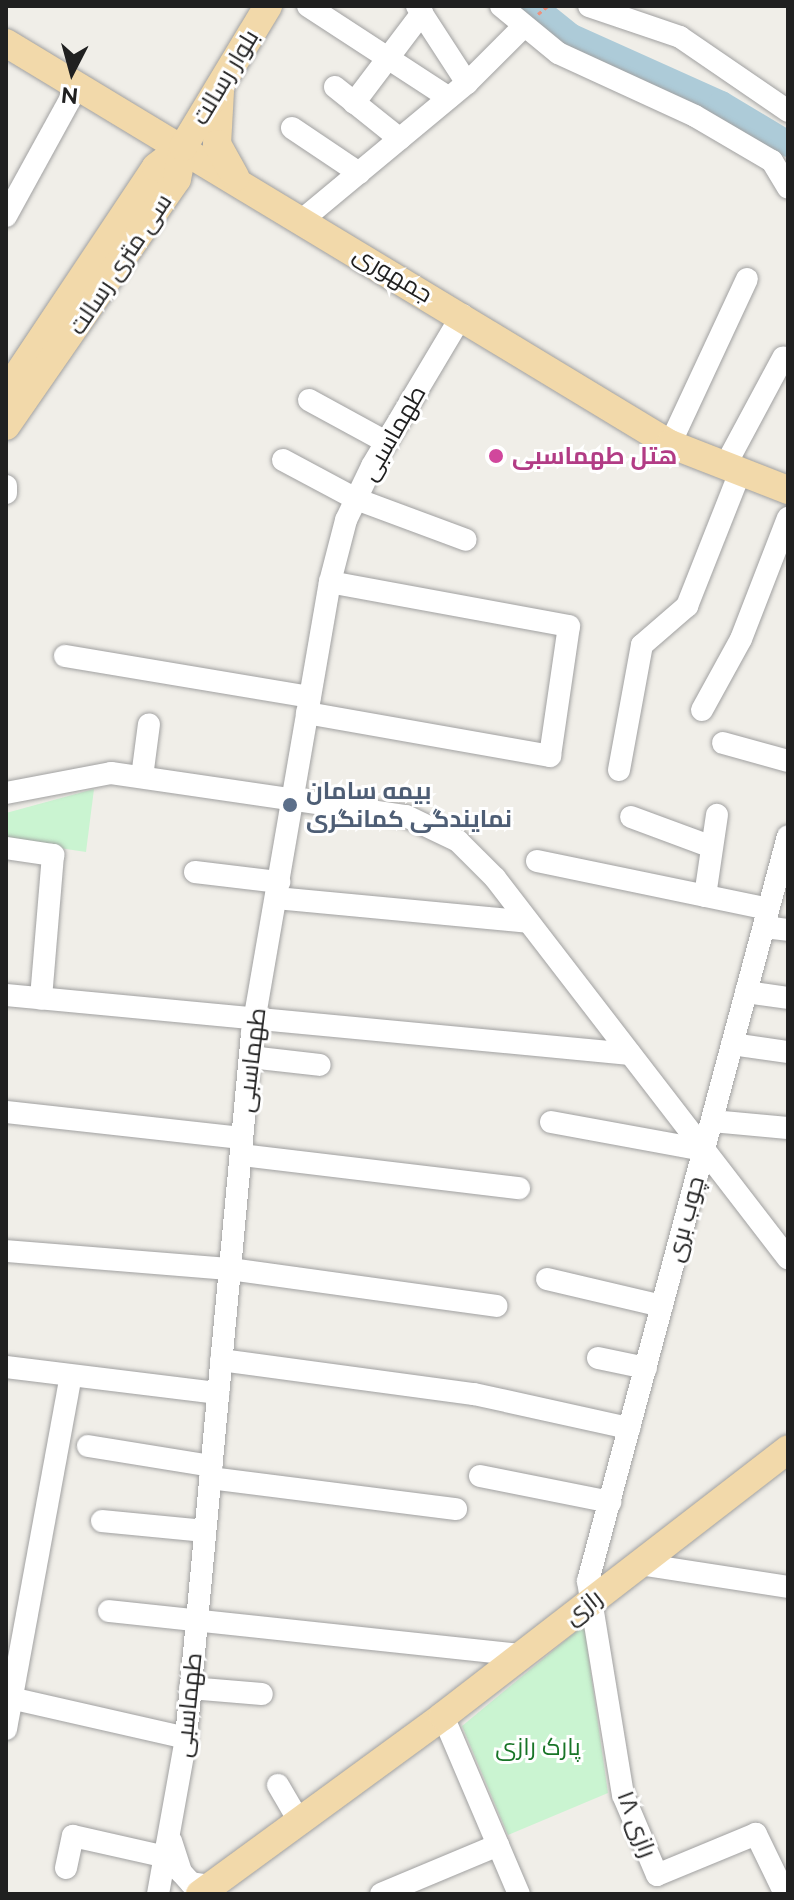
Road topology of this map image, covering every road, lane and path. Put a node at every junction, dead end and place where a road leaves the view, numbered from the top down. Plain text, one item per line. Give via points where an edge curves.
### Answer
1 (268, 6) edge
2 (308, 6) edge
3 (501, 6) edge
4 (604, 8) edge
5 (420, 10) edge
6 (523, 27) junction
7 (6, 43) edge
8 (388, 58) junction
9 (467, 83) junction
10 (220, 85) junction
11 (77, 87) junction
12 (335, 87) dead end
13 (449, 98) junction
14 (354, 103) junction
15 (787, 111) edge
16 (292, 128) dead end
17 (400, 139) junction
18 (183, 147) junction
19 (359, 173) junction
20 (237, 180) junction
21 (788, 188) edge
22 (6, 216) edge
23 (302, 220) junction
24 (747, 279) dead end
25 (462, 315) junction
26 (783, 358) dead end
27 (7, 388) edge
28 (309, 400) dead end
29 (6, 426) edge
30 (386, 442) junction
31 (670, 444) junction
32 (283, 460) dead end
33 (733, 469) junction
34 (6, 486) edge
35 (788, 490) edge
36 (6, 493) edge
37 (356, 499) junction
38 (788, 518) edge
39 (466, 540) dead end
40 (330, 582) junction
41 (65, 656) dead end
42 (308, 705) junction
43 (702, 710) dead end
44 (149, 724) dead end
45 (723, 743) dead end
46 (788, 761) edge
47 (619, 770) dead end
48 (142, 777) junction
49 (6, 793) edge
50 (294, 799) junction
51 (717, 815) dead end
52 (631, 817) dead end
53 (788, 836) edge
54 (712, 847) junction
55 (6, 848) edge
56 (537, 861) dead end
57 (195, 872) dead end
58 (278, 890) junction
59 (705, 896) junction
60 (766, 918) junction
61 (528, 922) junction
62 (788, 930) edge
63 (746, 992) junction
64 (6, 995) edge
65 (41, 998) junction
66 (788, 998) edge
67 (255, 1016) junction
68 (732, 1044) junction
69 (788, 1052) edge
70 (630, 1054) junction
71 (250, 1057) junction
72 (320, 1065) dead end
73 (6, 1112) edge
74 (712, 1121) junction
75 (551, 1122) dead end
76 (788, 1128) edge
77 (241, 1146) junction
78 (704, 1150) junction
79 (519, 1188) dead end
80 (6, 1251) edge
81 (788, 1258) edge
82 (230, 1269) junction
83 (547, 1279) dead end
84 (496, 1306) dead end
85 (662, 1306) junction
86 (598, 1358) dead end
87 (221, 1360) junction
88 (6, 1367) edge
89 (646, 1368) junction
90 (71, 1376) junction
91 (218, 1393) junction
92 (629, 1428) junction
93 (88, 1446) dead end
94 (786, 1456) edge
95 (211, 1472) junction
96 (480, 1476) dead end
97 (610, 1502) junction
98 (456, 1509) dead end
99 (102, 1521) dead end
100 (205, 1531) junction
101 (640, 1564) junction
102 (788, 1587) edge
103 (589, 1603) junction
104 (109, 1611) dead end
105 (197, 1617) junction
106 (521, 1655) junction
107 (190, 1688) junction
108 (262, 1694) dead end
109 (10, 1698) edge
110 (443, 1716) junction
111 (6, 1729) edge
112 (186, 1738) junction
113 (376, 1762) junction
114 (278, 1785) dead end
115 (299, 1821) junction
116 (498, 1845) junction
117 (169, 1849) junction
118 (66, 1868) dead end
119 (218, 1891) edge
120 (158, 1894) edge
121 (381, 1894) edge
122 (519, 1894) edge
123 (785, 1894) edge

1 - 10 main road, بلوار رسالت
2 - 8 street
3 - 6 street
4 - 15 street via 680,37
5 - 8 street
5 - 9 street
6 - 9 street
6 - 21 street via 558,53 695,116 772,161
7 - 11 main road, جمهوری
8 - 13 street
8 - 14 street
9 - 13 street
10 - 18 main road, بلوار رسالت
10 - 20 main road via 217,144
11 - 18 main road, جمهوری
11 - 22 street
12 - 14 street
13 - 17 street
14 - 17 street
16 - 19 street
17 - 19 street
18 - 20 main road, جمهوری
18 - 27 main road, سی متری رسالت via 156,167
18 - 29 main road, سی متری رسالت via 177,179
19 - 23 street
20 - 23 main road, جمهوری
23 - 25 main road, جمهوری
24 - 31 street
25 - 30 street, طهماسبی
25 - 31 main road, جمهوری
26 - 33 street
28 - 30 street
30 - 37 street, طهماسبی
31 - 33 main road, جمهوری
32 - 37 street
33 - 35 main road, جمهوری
33 - 47 street via 687,606 642,645
34 - 36 street
37 - 39 street
37 - 40 street, طهماسبی
38 - 43 street via 741,639
40 - 42 street, طهماسبی
40 - 42 street via 569,626 550,756
41 - 42 street
42 - 50 street, طهماسبی
44 - 48 street
45 - 46 street
48 - 49 street via 74,776
48 - 50 street
50 - 58 street, طهماسبی
50 - 61 street via 406,816 458,841
51 - 54 street
52 - 54 street
53 - 60 street, چوب بری
54 - 59 street
55 - 65 street via 53,855
56 - 59 street
57 - 58 street
58 - 61 street
58 - 67 street, طهماسبی
59 - 60 street
60 - 62 street
60 - 63 street, چوب بری
61 - 70 street
63 - 66 street
63 - 68 street, چوب بری
64 - 65 street
65 - 67 street
67 - 70 street
67 - 71 street, طهماسبی
68 - 69 street
68 - 74 street, چوب بری
70 - 78 street
71 - 72 street
71 - 77 street, طهماسبی
73 - 77 street
74 - 76 street
74 - 78 street, چوب بری
75 - 78 street
77 - 79 street
77 - 82 street, طهماسبی
78 - 81 street
78 - 85 street, چوب بری
80 - 82 street
82 - 84 street
82 - 87 street, طهماسبی
83 - 85 street
85 - 89 street, چوب بری
86 - 89 street
87 - 91 street, طهماسبی
87 - 92 street via 474,1394
88 - 90 street
89 - 92 street, چوب بری
90 - 91 street
90 - 109 street
91 - 95 street, طهماسبی
92 - 97 street, چوب بری
93 - 95 street
94 - 101 main road, رازی
95 - 98 street
95 - 100 street, طهماسبی
96 - 97 street
97 - 103 street, چوب بری via 588,1581
99 - 100 street
100 - 105 street, طهماسبی
101 - 102 street
101 - 103 main road, رازی
103 - 106 main road, رازی
103 - 123 street, رازی ۱۸ via 623,1795 657,1875 756,1834
104 - 105 street
105 - 106 street
105 - 107 street, طهماسبی
106 - 110 main road, رازی
107 - 108 street
107 - 112 street, طهماسبی
109 - 111 street
109 - 112 street
110 - 113 main road, رازی
110 - 116 street
112 - 117 street, طهماسبی
113 - 115 main road, رازی
113 - 119 main road, رازی
114 - 115 street
115 - 119 main road, رازی
116 - 121 street
116 - 122 street
117 - 118 street via 73,1836
117 - 119 street via 191,1883
117 - 120 street, طهماسبی

